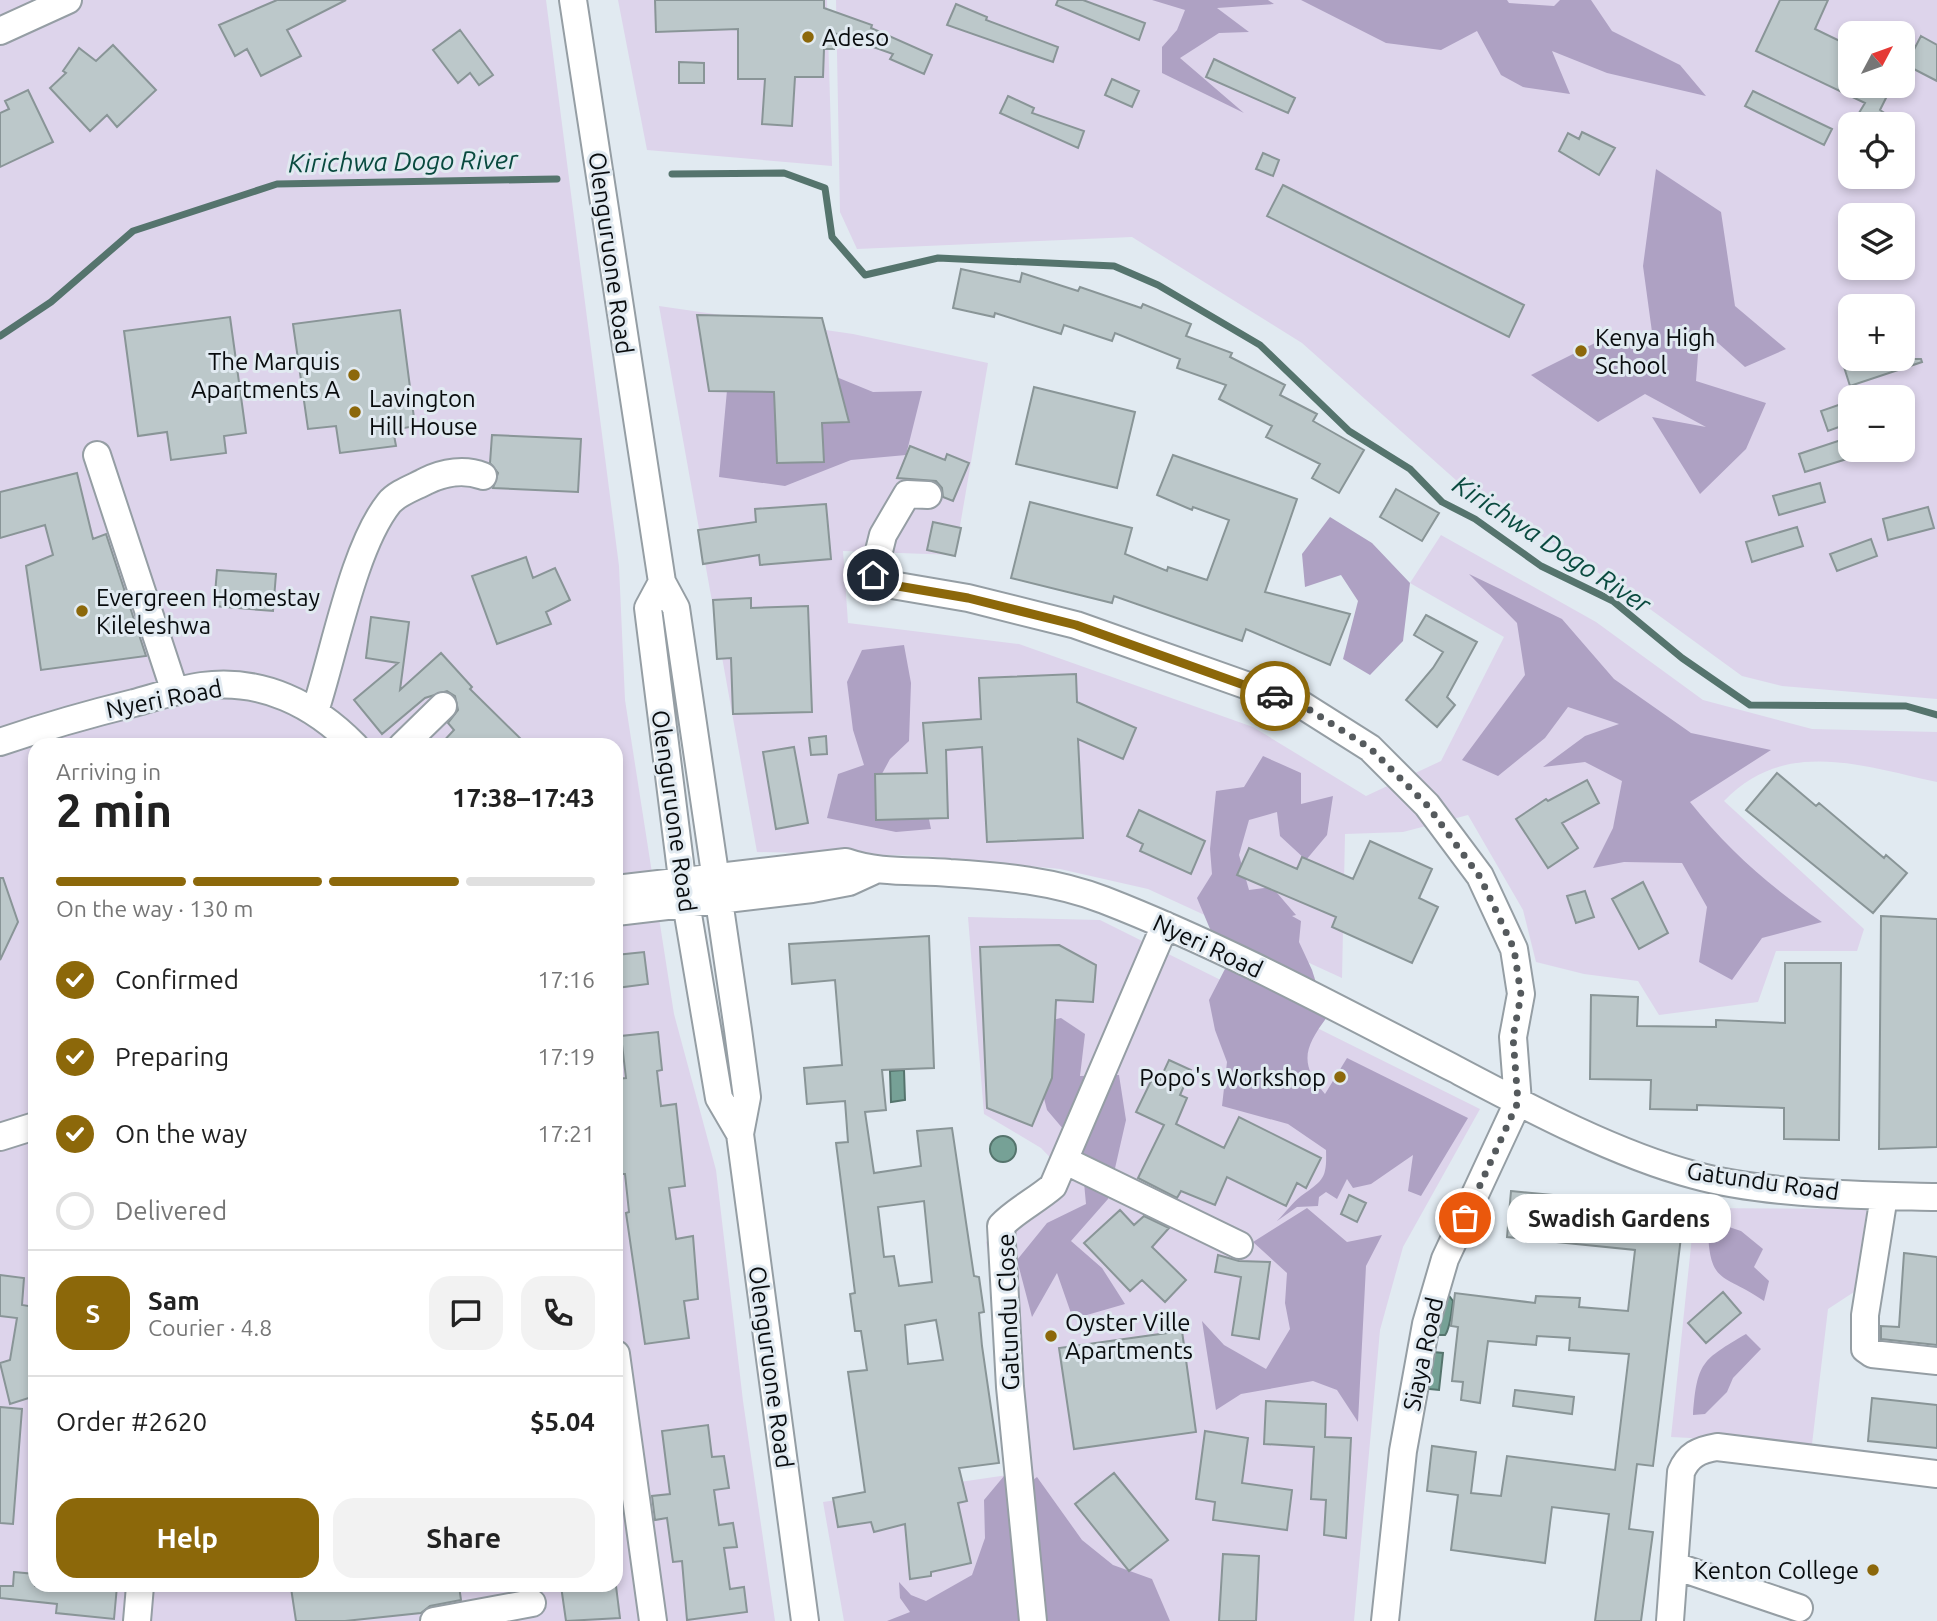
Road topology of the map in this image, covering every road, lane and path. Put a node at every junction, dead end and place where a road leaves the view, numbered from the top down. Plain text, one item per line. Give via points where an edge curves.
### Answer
1 (68, 0) edge
2 (573, 0) edge
3 (0, 32) edge
4 (97, 455) dead end
5 (483, 476) dead end
6 (928, 495) dead end
7 (662, 582) junction
8 (175, 692) junction
9 (443, 706) dead end
10 (315, 711) junction
11 (347, 738) edge
12 (410, 738) edge
13 (0, 742) edge
14 (623, 888) edge
15 (717, 888) junction
16 (685, 892) junction
17 (623, 910) edge
18 (1165, 925) junction
19 (1518, 1102) junction
20 (28, 1128) edge
21 (740, 1134) junction
22 (0, 1137) edge
23 (1066, 1161) junction
24 (1884, 1196) junction
25 (1937, 1197) edge
26 (1239, 1245) dead end
27 (1937, 1361) edge
28 (623, 1412) edge
29 (1937, 1474) edge
30 (1675, 1566) junction
31 (139, 1592) edge
32 (532, 1603) edge
33 (1799, 1608) dead end
34 (648, 1620) edge
35 (137, 1621) edge
36 (434, 1621) edge
37 (805, 1621) edge
38 (1033, 1621) edge
39 (1385, 1621) edge
40 (1670, 1621) edge

1 - 3 street
2 - 7 street, Olenguruone Road
4 - 8 street
5 - 10 street via 469,470 435,477 391,500 360,564
6 - 19 street via 907,494 883,534 873,575 886,584 968,598 1076,625 1302,705 1370,748 1427,805 1480,877 1514,949 1521,995 1513,1037
7 - 15 street via 676,608
7 - 16 street, Olenguruone Road via 648,608
8 - 10 street, Nyeri Road via 243,684 277,692
8 - 13 street, Nyeri Road
9 - 12 street
10 - 11 street, Nyeri Road
14 - 16 street, Nyeri Road
15 - 16 street, Nyeri Road
15 - 18 street, Nyeri Road via 849,882 873,871 950,873 1036,881 1099,898
15 - 21 street via 747,1097
16 - 17 street, Nyeri Road
16 - 21 street, Olenguruone Road via 719,1098
18 - 19 street, Nyeri Road
18 - 23 street, Gatundu Close
19 - 24 street, Gatundu Road via 1694,1175 1788,1190
19 - 39 street, Siaya Road via 1445,1259 1426,1324 1403,1451
20 - 22 street
21 - 37 street, Olenguruone Road
23 - 26 street
23 - 38 street, Gatundu Close via 1053,1186 1008,1217 1000,1236
24 - 25 street, Gatundu Road
24 - 27 street via 1865,1315 1865,1349 1872,1354
28 - 34 street
29 - 30 street via 1706,1449 1689,1457 1681,1472
30 - 33 street
30 - 40 street
31 - 35 street
32 - 36 street

